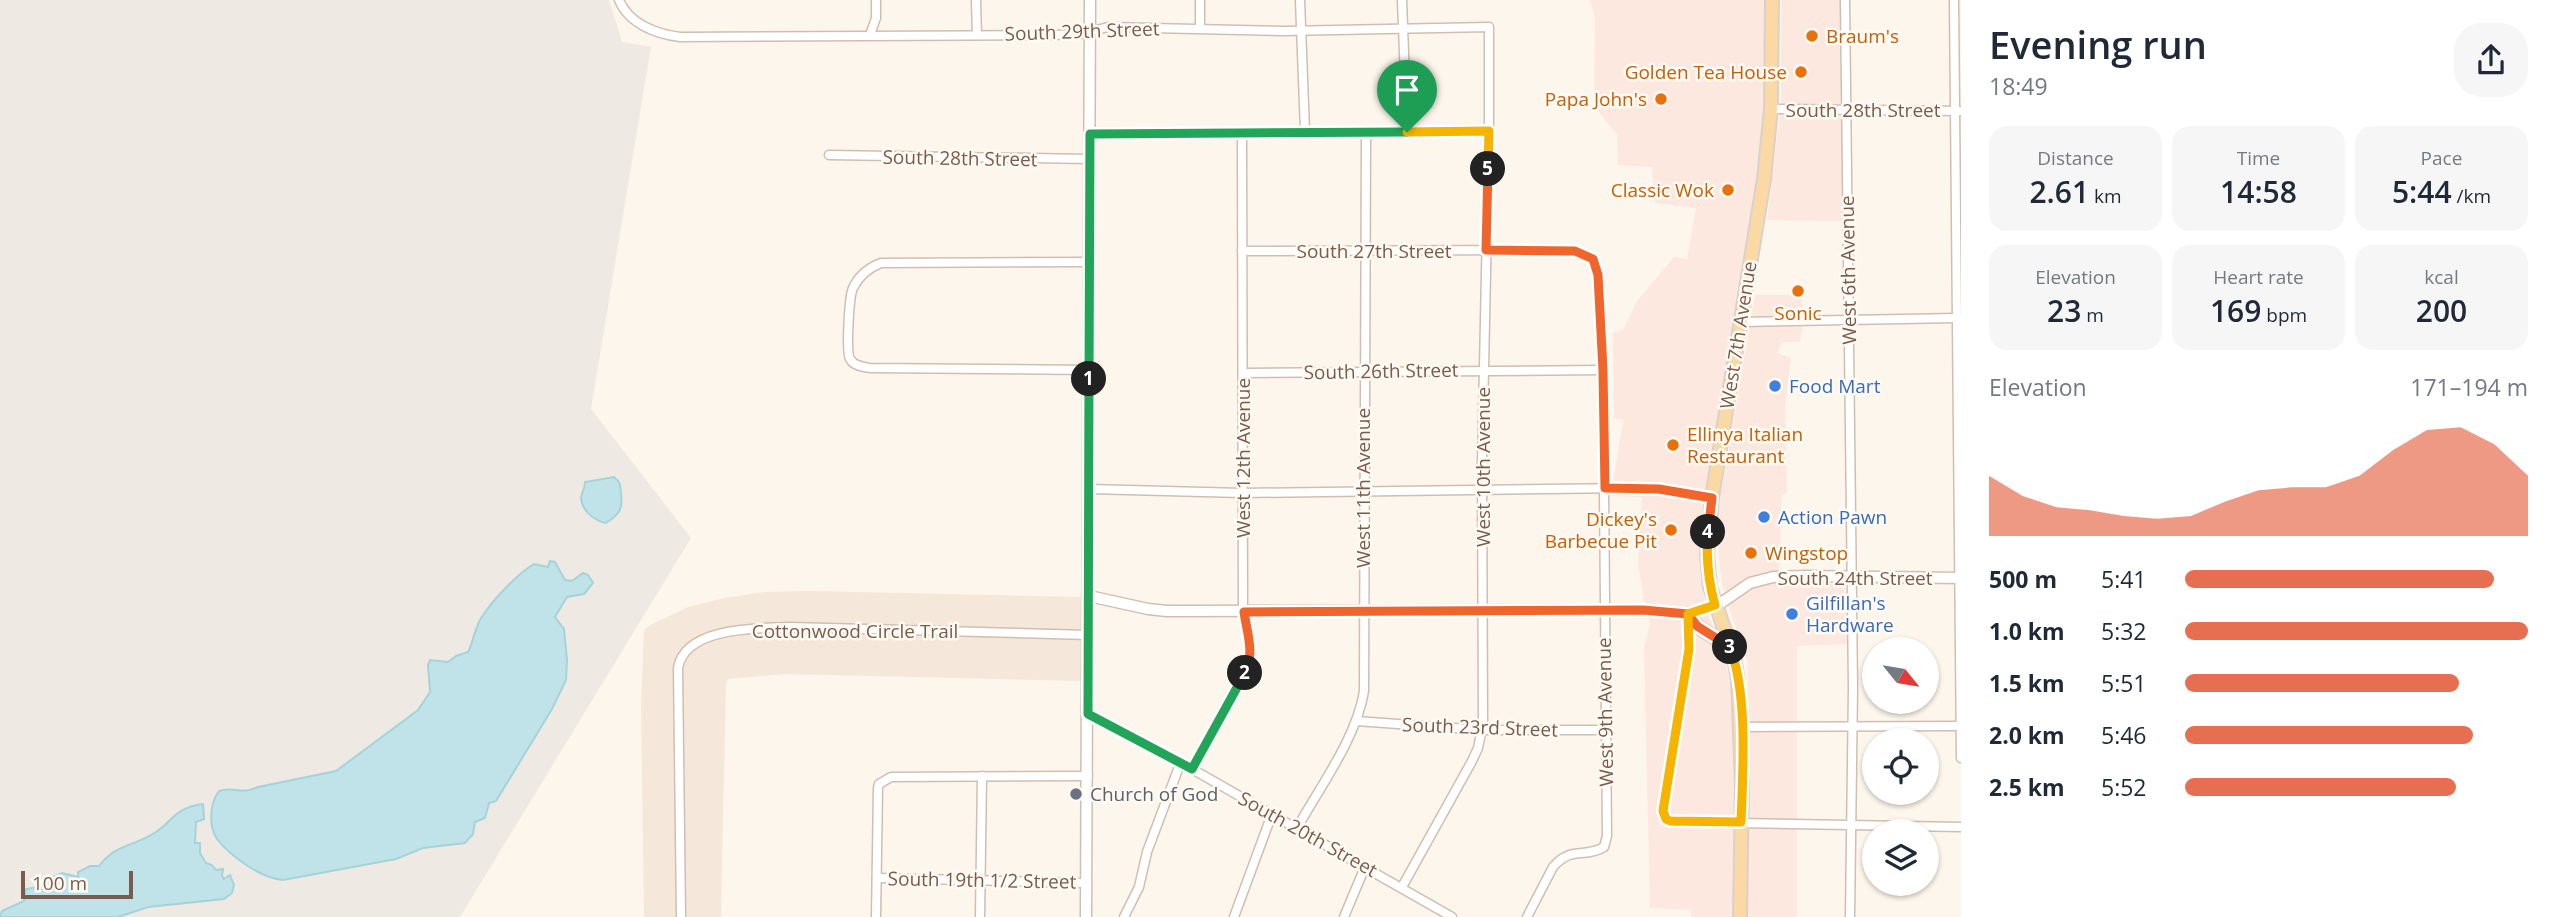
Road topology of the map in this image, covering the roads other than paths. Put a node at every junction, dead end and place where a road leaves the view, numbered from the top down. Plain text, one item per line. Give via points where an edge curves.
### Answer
1 (619, 0) edge
2 (876, 0) edge
3 (976, 0) edge
4 (1090, 0) edge
5 (1200, 0) edge
6 (1300, 0) edge
7 (1402, 0) edge
8 (1772, 0) edge
9 (1844, 0) edge
10 (1954, 0) edge
11 (1489, 27) joint
12 (1200, 28) junction
13 (1403, 29) junction
14 (1090, 31) junction
15 (1300, 31) junction
16 (870, 35) junction
17 (977, 35) junction
18 (1771, 109) junction
19 (1844, 109) junction
20 (1958, 111) edge
21 (1305, 131) junction
22 (1489, 131) junction
23 (1242, 132) junction
24 (1366, 132) junction
25 (1407, 132) junction
26 (1090, 134) junction
27 (829, 155) dead end
28 (1090, 159) junction
29 (1486, 250) junction
30 (1242, 251) junction
31 (1364, 251) junction
32 (1589, 256) joint
33 (1090, 262) junction
34 (1957, 318) junction
35 (1849, 320) junction
36 (1740, 322) junction
37 (1089, 370) junction
38 (1484, 370) junction
39 (1603, 370) junction
40 (1363, 372) junction
41 (1243, 373) junction
42 (1605, 488) junction
43 (1089, 489) junction
44 (1482, 489) junction
45 (1363, 491) junction
46 (1242, 493) junction
47 (1712, 498) junction
48 (1851, 576) junction
49 (1960, 578) edge
50 (1089, 596) junction
51 (1715, 605) junction
52 (1364, 610) junction
53 (1483, 611) junction
54 (1604, 611) junction
55 (1244, 612) junction
56 (1688, 614) junction
57 (1088, 635) junction
58 (1729, 647) junction
59 (1088, 714) junction
60 (1356, 721) junction
61 (1961, 726) edge
62 (1741, 727) junction
63 (1853, 727) junction
64 (1482, 730) junction
65 (1604, 730) junction
66 (1961, 758) edge
67 (1180, 764) junction
68 (1192, 769) junction
69 (982, 776) junction
70 (1088, 776) junction
71 (1272, 814) junction
72 (1741, 822) junction
73 (1851, 825) junction
74 (1961, 827) edge
75 (1297, 828) junction
76 (1365, 867) junction
77 (877, 878) junction
78 (980, 880) junction
79 (1086, 883) junction
80 (1402, 887) junction
81 (681, 917) edge
82 (876, 917) edge
83 (980, 917) edge
84 (1086, 917) edge
85 (1124, 917) edge
86 (1234, 917) edge
87 (1344, 917) edge
88 (1452, 917) edge
89 (1527, 917) edge
90 (1740, 917) edge
91 (1850, 917) edge

1 - 16 street, South 29th Street via 633,20 674,36
2 - 16 street
3 - 17 street
4 - 14 street
5 - 12 street
6 - 15 street
7 - 13 street
8 - 18 main road, West 7th Avenue
9 - 19 street, West 6th Avenue
10 - 20 street
11 - 13 street, South 29th Street
11 - 22 street, West 10th Avenue
12 - 14 street, South 29th Street via 1108,27
12 - 15 street, South 29th Street
13 - 15 street, South 29th Street
13 - 25 street
14 - 17 street, South 29th Street
14 - 26 street
15 - 21 street
16 - 17 street, South 29th Street
18 - 19 street, South 28th Street
18 - 36 main road, West 7th Avenue
19 - 20 street, South 28th Street
19 - 35 street, West 6th Avenue
20 - 34 street
21 - 23 street
21 - 24 street
22 - 25 street
22 - 29 street, West 10th Avenue
23 - 26 street
23 - 30 street, West 12th Avenue
24 - 25 street
24 - 31 street, West 11th Avenue
26 - 28 street
27 - 28 street, South 28th Street
28 - 33 street
29 - 31 street, South 27th Street
29 - 32 street, South 27th Street via 1575,251
29 - 38 street, West 10th Avenue
30 - 31 street, South 27th Street
30 - 41 street, West 12th Avenue
31 - 40 street, West 11th Avenue
32 - 39 street, West 9th Avenue via 1598,275
33 - 37 street
33 - 37 street via 891,261 869,268 851,294 850,360 870,368
34 - 35 street
34 - 49 street
35 - 36 street
35 - 48 street, West 6th Avenue
36 - 47 main road, West 7th Avenue
37 - 43 street
38 - 39 street, South 26th Street
38 - 40 street, South 26th Street
38 - 44 street, West 10th Avenue
39 - 42 street, West 9th Avenue
40 - 41 street, South 26th Street
40 - 45 street, West 11th Avenue
41 - 46 street, West 12th Avenue
42 - 44 street
42 - 47 street via 1659,489
42 - 54 street, West 9th Avenue
43 - 46 street
43 - 50 street
44 - 45 street
44 - 53 street, West 10th Avenue
45 - 46 street
45 - 52 street, West 11th Avenue
46 - 55 street, West 12th Avenue
47 - 51 main road, West 7th Avenue via 1707,554
48 - 49 street, South 24th Street
48 - 51 street, South 24th Street via 1762,579
48 - 63 street, West 6th Avenue
49 - 61 street
50 - 55 street, South 24th Street via 1148,609
50 - 57 street
51 - 56 street, South 24th Street
51 - 58 main road, West 7th Avenue
52 - 53 street, South 24th Street
52 - 55 street, South 24th Street
52 - 60 street, West 11th Avenue via 1364,691
53 - 54 street, South 24th Street
53 - 64 street, West 10th Avenue
54 - 56 street, South 24th Street
54 - 65 street, West 9th Avenue
55 - 68 street, West 12th Avenue via 1250,664
56 - 58 main road via 1697,626
56 - 72 street via 1689,649 1663,811 1666,819 1679,822
57 - 59 street
57 - 81 street, Cottonwood Circle Trail via 790,626 722,634 691,645 682,653 678,668
58 - 62 main road, West 7th Avenue via 1738,680
59 - 67 street, South 20th Street
59 - 70 street
60 - 64 street, South 23rd Street
60 - 75 street, West 11th Avenue
61 - 63 street
61 - 66 street
62 - 63 street
62 - 72 main road, West 7th Avenue
63 - 73 street, West 6th Avenue
64 - 65 street, South 23rd Street
64 - 80 street, West 10th Avenue via 1472,761
65 - 89 street, West 9th Avenue via 1606,842 1599,850 1572,853 1559,860
67 - 68 street, South 20th Street
67 - 85 street via 1139,887
68 - 71 street, South 20th Street
69 - 70 street
69 - 77 street via 884,780 878,788
69 - 78 street
70 - 79 street
71 - 75 street, South 20th Street
71 - 86 street
72 - 73 street
72 - 90 main road, West 7th Avenue
73 - 74 street
73 - 91 street, West 6th Avenue
75 - 76 street, South 20th Street
76 - 80 street, South 20th Street
76 - 87 street
77 - 78 street, South 19th 1/2 Street
77 - 82 street
78 - 79 street, South 19th 1/2 Street
78 - 83 street
79 - 84 street
80 - 88 street, South 20th Street

